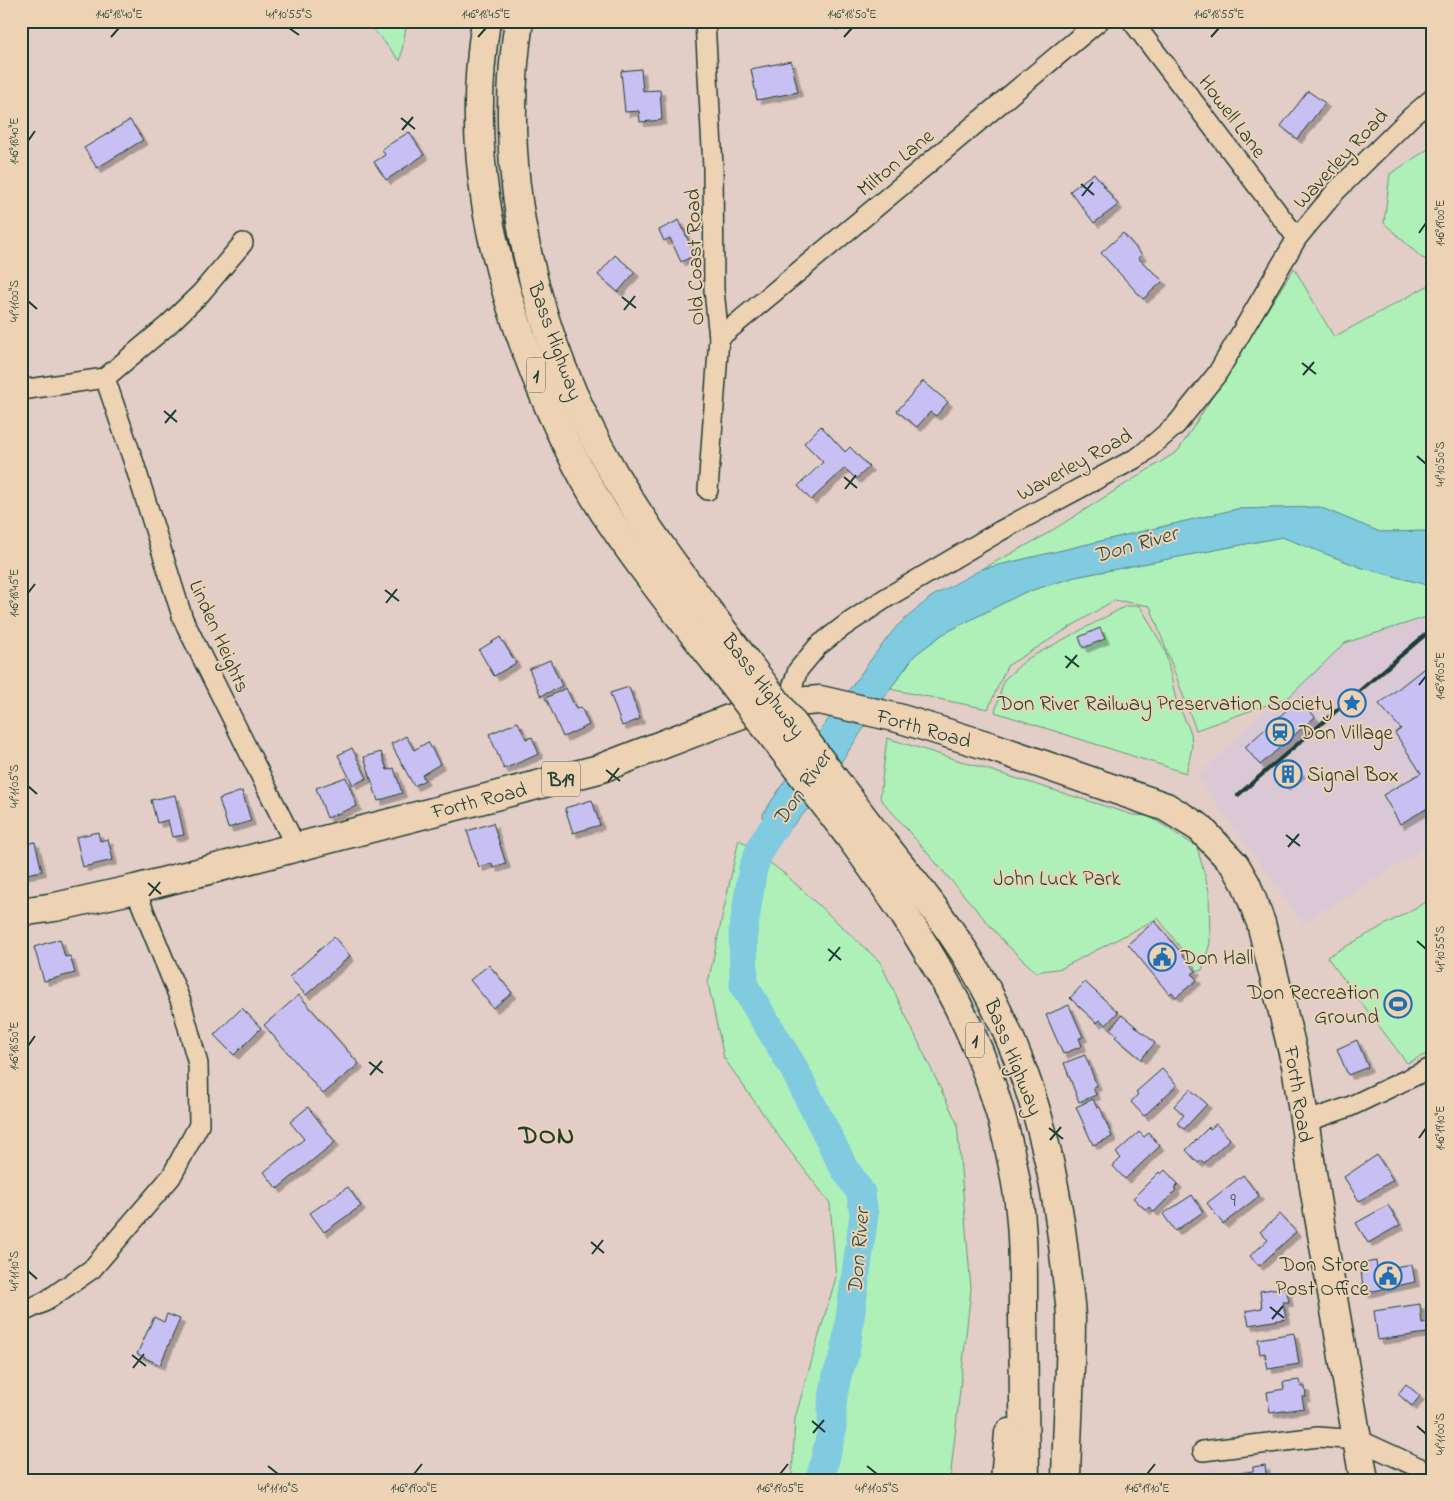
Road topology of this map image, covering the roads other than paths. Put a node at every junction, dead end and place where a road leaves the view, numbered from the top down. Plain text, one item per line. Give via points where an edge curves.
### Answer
1 (486, 21) edge
2 (519, 21) edge
3 (705, 21) edge
4 (1099, 21) edge
5 (1132, 21) edge
6 (1433, 98) edge
7 (1297, 238) junction
8 (243, 242) dead end
9 (719, 338) junction
10 (105, 378) junction
11 (21, 390) edge
12 (708, 490) dead end
13 (738, 672) junction
14 (792, 702) junction
15 (859, 831) junction
16 (296, 847) junction
17 (135, 889) junction
18 (21, 912) edge
19 (1433, 1067) edge
20 (1305, 1122) junction
21 (1023, 1272) junction
22 (21, 1313) edge
23 (1359, 1440) junction
24 (1203, 1451) dead end
25 (1433, 1474) edge
26 (1004, 1480) edge
27 (1025, 1480) edge
28 (1066, 1480) edge
29 (1364, 1480) edge

1 - 13 main road, Bass Highway / 1 via 478,105 480,157 499,273 518,332 558,427 604,511 656,585
2 - 13 main road, Bass Highway / 1 via 512,100 516,196 524,246 539,299 562,365 617,480
3 - 9 street, Old Coast Road via 713,167 714,290
4 - 9 street, Milton Lane
5 - 7 street, Howell Lane
6 - 7 street, Waverley Road via 1336,191
7 - 14 street, Waverley Road via 1217,374 1176,425 1140,456 1000,530 844,626 818,646 798,670 790,693
8 - 10 street via 207,287
9 - 12 street, Old Coast Road
10 - 11 street
10 - 16 street, Linden Heights via 183,618
13 - 15 main road, Bass Highway / 1, bridge
14 - 16 main road, Forth Road / B19 via 768,704 599,769
14 - 20 main road, Forth Road / B19 via 820,700 898,718 1144,798 1178,812 1214,841 1235,865 1259,916 1287,1021
15 - 21 main road, Bass Highway / 1 via 899,905 950,987 982,1057 997,1102 1017,1188
15 - 28 main road, Bass Highway / 1 via 920,890 984,985 1029,1082 1046,1141 1059,1212 1071,1315
16 - 17 main road, Forth Road / B19
17 - 18 main road, Forth Road / B19
17 - 22 street via 181,1002 198,1064 199,1125 171,1178 92,1269 46,1301
19 - 20 street via 1349,1106
20 - 23 main road, Forth Road / B19 via 1314,1193
21 - 26 main road
21 - 27 main road, Bass Highway / 1
23 - 24 street via 1318,1437
23 - 25 street
23 - 29 main road, B19

